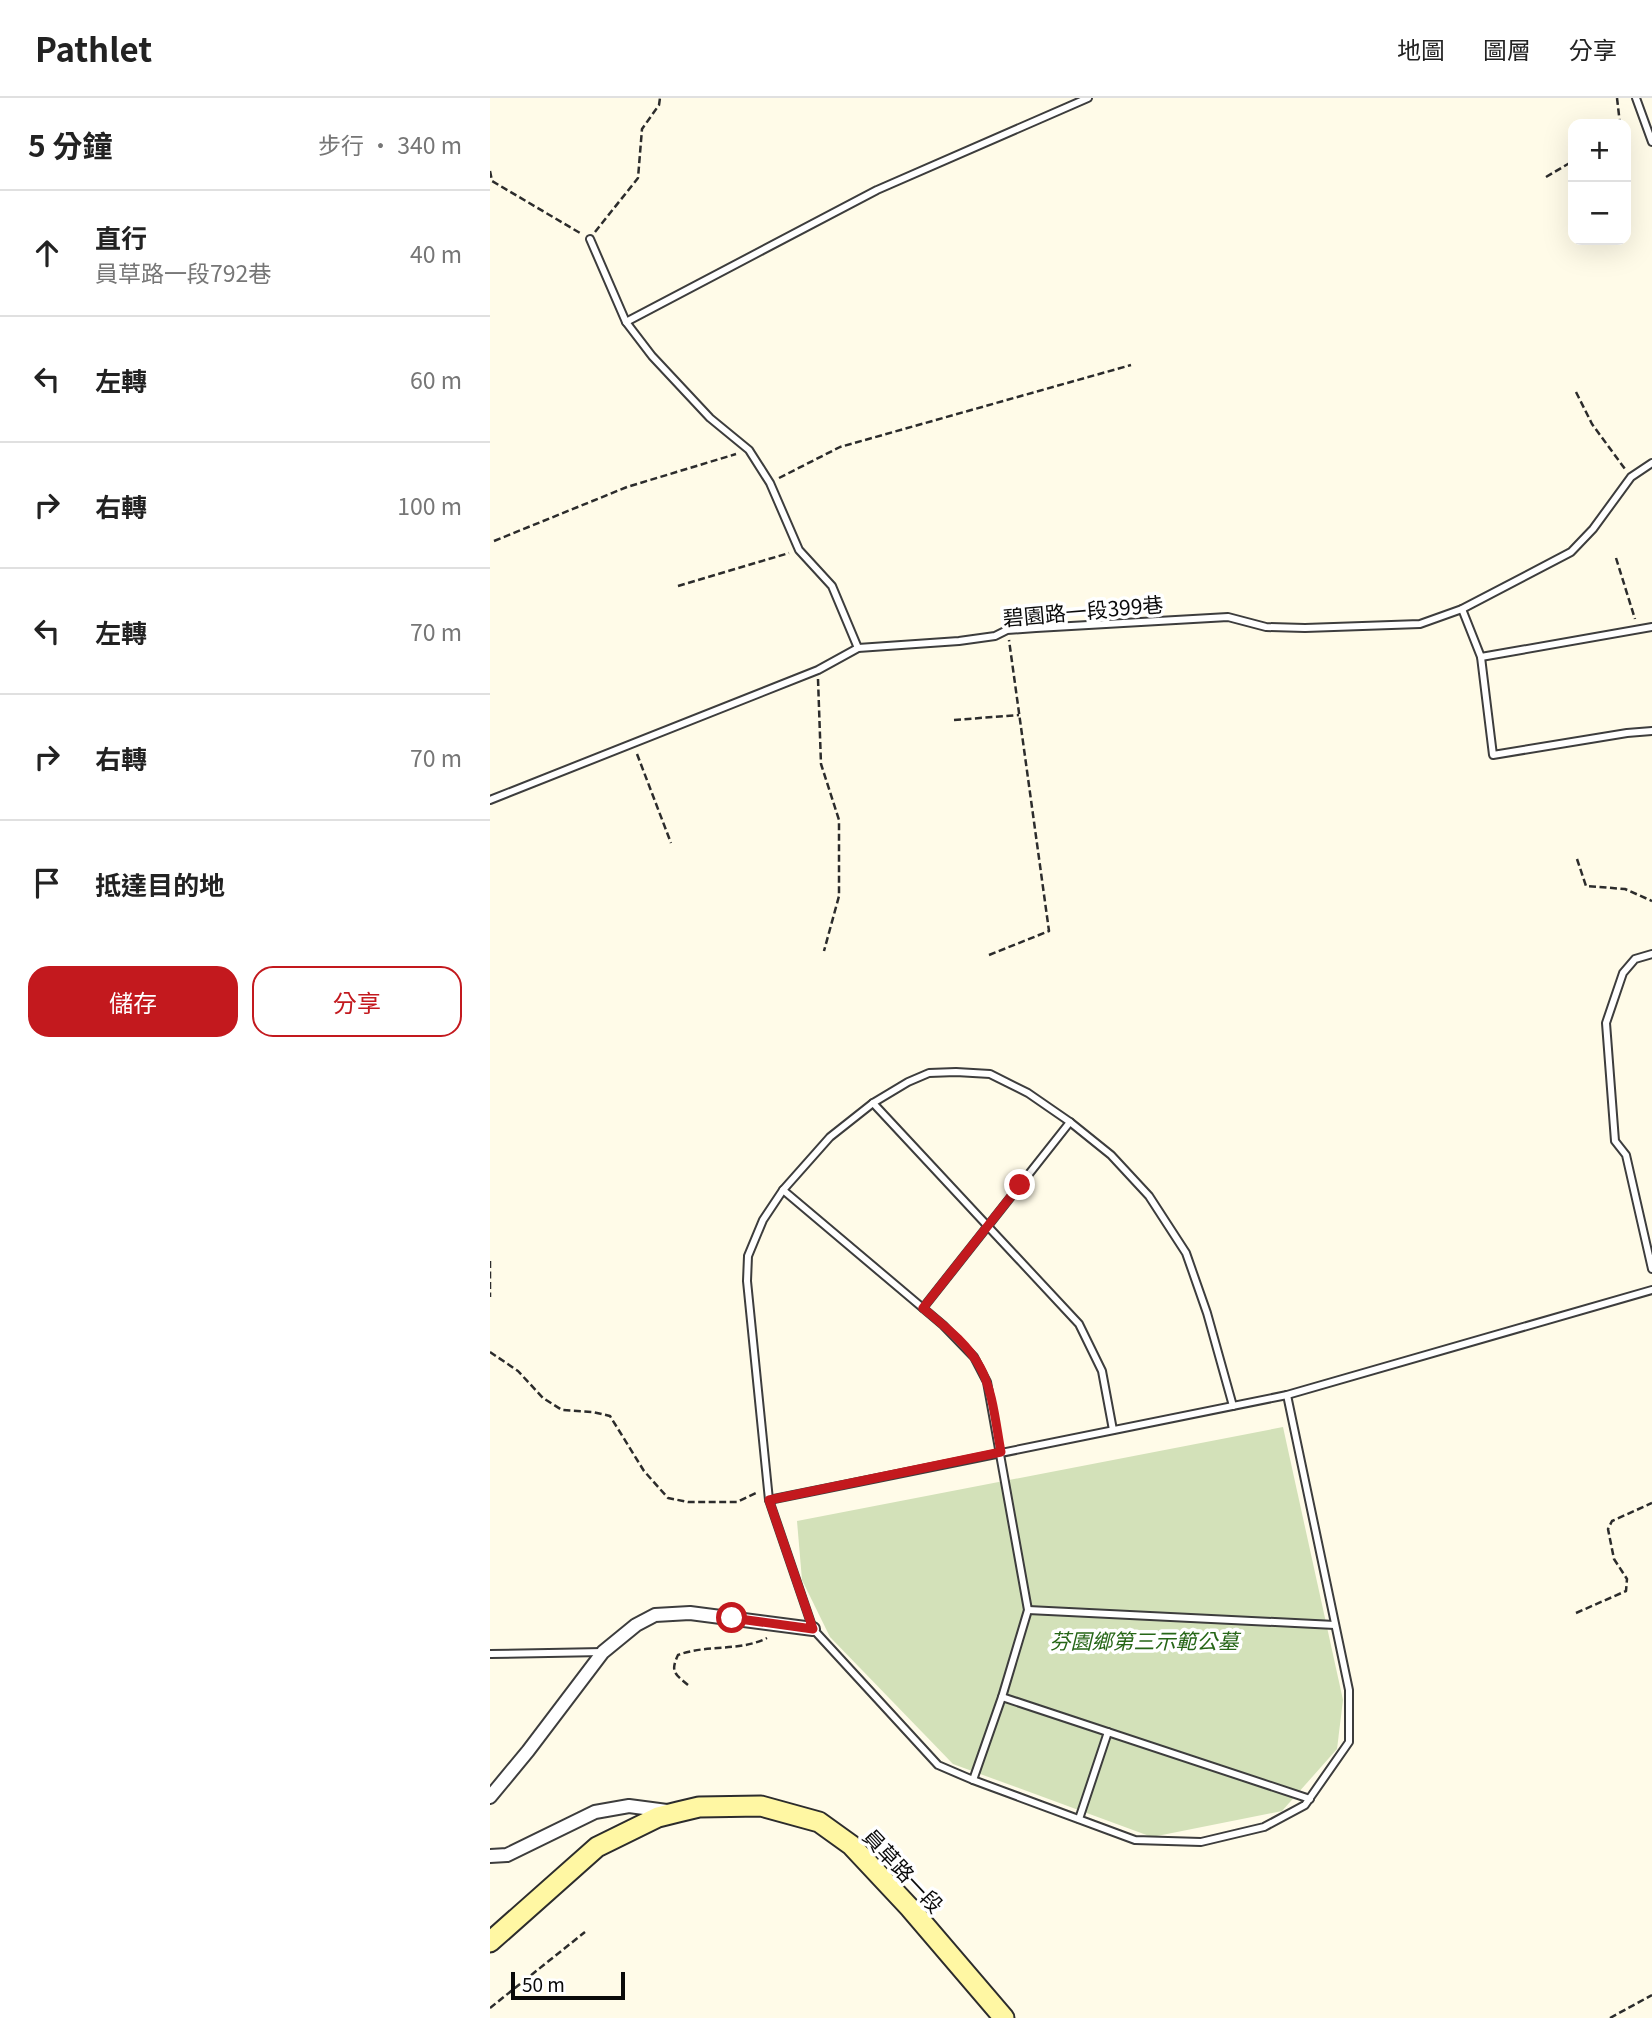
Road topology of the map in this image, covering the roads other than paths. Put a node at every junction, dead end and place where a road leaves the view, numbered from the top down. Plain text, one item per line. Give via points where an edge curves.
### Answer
1 (1088, 98) edge
2 (1636, 98) edge
3 (1652, 142) edge
4 (590, 239) road end
5 (626, 322) junction
6 (1652, 463) edge
7 (1462, 609) junction
8 (1652, 626) edge
9 (858, 648) junction
10 (1481, 657) junction
11 (1652, 732) edge
12 (490, 800) edge
13 (1652, 954) edge
14 (873, 1103) junction
15 (1070, 1122) junction
16 (783, 1190) junction
17 (988, 1226) junction
18 (1652, 1269) edge
19 (1652, 1290) edge
20 (923, 1308) junction
21 (1287, 1395) junction
22 (1233, 1406) junction
23 (1113, 1430) junction
24 (1001, 1452) junction
25 (769, 1500) junction
26 (1028, 1610) junction
27 (1335, 1625) junction
28 (813, 1629) junction
29 (603, 1652) junction
30 (490, 1654) edge
31 (1002, 1697) junction
32 (1108, 1732) junction
33 (973, 1780) junction
34 (490, 1797) edge
35 (1310, 1799) junction
36 (678, 1812) junction
37 (1079, 1819) junction
38 (490, 1856) edge
39 (490, 1942) edge
40 (1004, 2018) edge

1 - 5 lane via 877,190
2 - 3 lane
4 - 5 lane
5 - 9 lane via 710,418 749,450 770,483 799,550 832,586
6 - 7 lane, 碧園路一段399巷 via 1632,477 1571,552
7 - 9 lane, 碧園路一段399巷 via 1420,624 1266,627 1228,617 1007,630 959,641
7 - 10 lane
8 - 10 lane
9 - 12 lane, 碧園路一段399巷 via 818,670
10 - 11 lane via 1493,755
13 - 18 lane via 1635,959 1623,973 1606,1023 1615,1141 1626,1155
14 - 15 lane via 929,1073 990,1074
14 - 16 lane via 830,1137
14 - 17 lane
15 - 17 lane
15 - 22 lane via 1111,1155 1149,1196 1186,1253
16 - 20 lane
16 - 25 lane via 763,1220 748,1256
17 - 20 lane
17 - 23 lane via 1079,1324 1102,1371
19 - 21 lane
20 - 24 lane via 982,1369
21 - 22 lane
21 - 27 lane
22 - 23 lane
23 - 24 lane
24 - 25 lane
24 - 26 lane
25 - 28 lane
26 - 27 lane
26 - 31 lane
27 - 35 lane via 1349,1690 1349,1742
28 - 29 street via 690,1614 655,1615
28 - 33 lane via 938,1765
29 - 30 lane
29 - 34 street
31 - 32 lane
31 - 33 lane
32 - 35 lane
32 - 37 lane
33 - 37 lane
35 - 37 lane via 1264,1827 1202,1842 1135,1840
36 - 38 street via 629,1807 595,1812 507,1855
36 - 39 main road, 員草路一段 via 597,1847
36 - 40 main road, 員草路一段 via 761,1806 819,1822 851,1845

